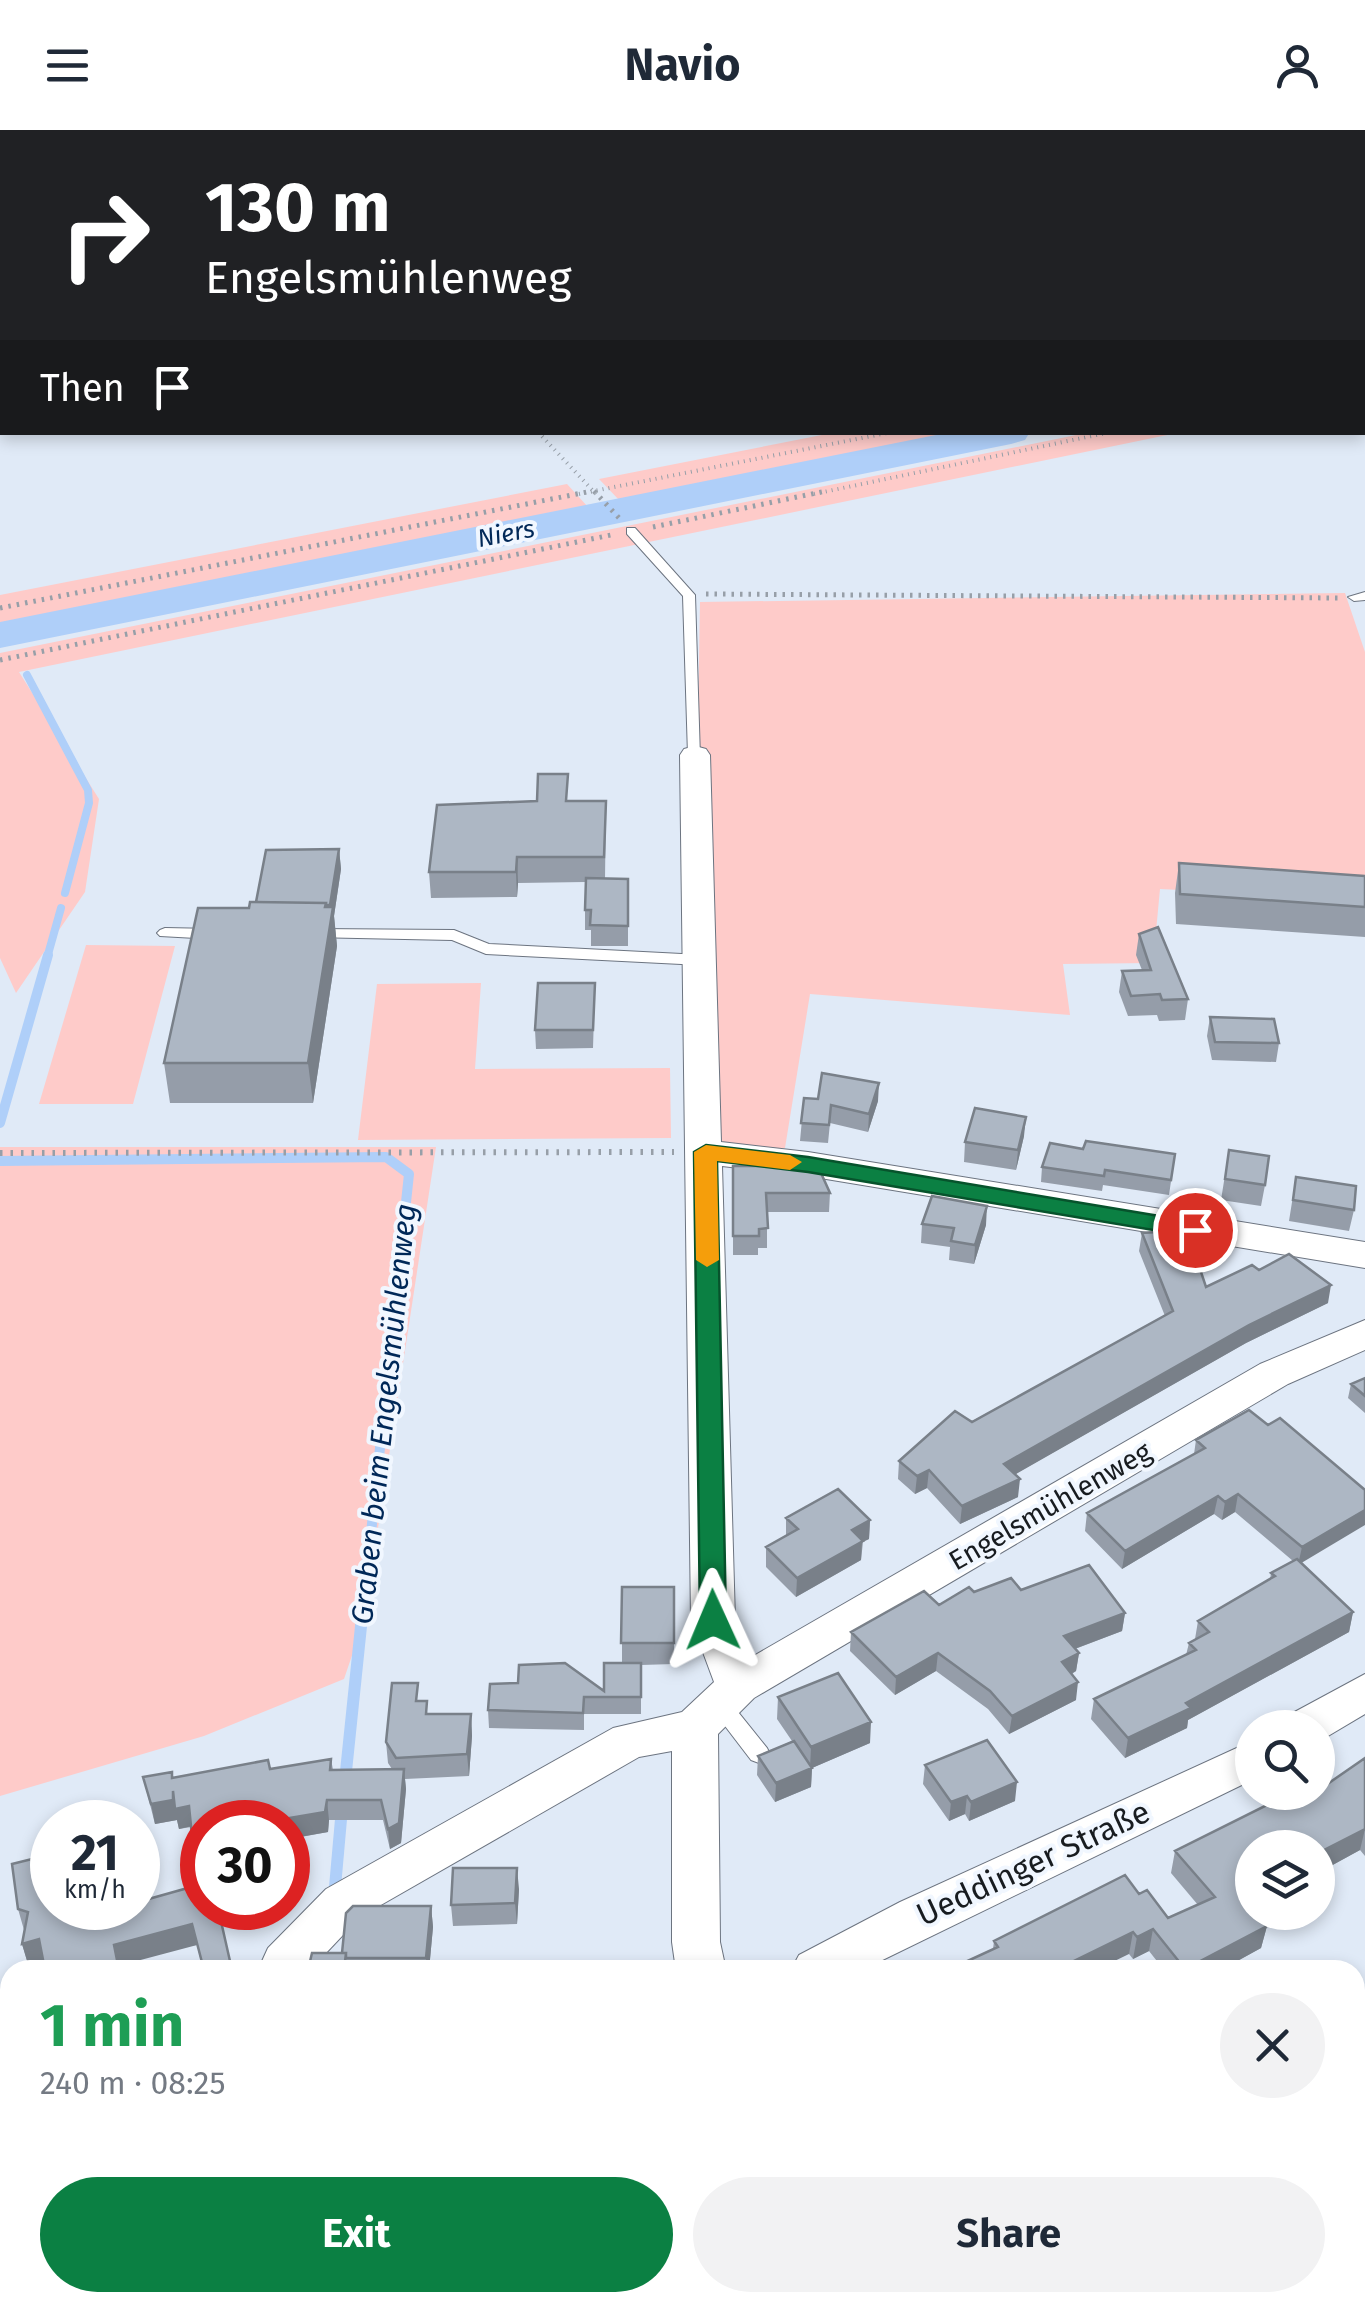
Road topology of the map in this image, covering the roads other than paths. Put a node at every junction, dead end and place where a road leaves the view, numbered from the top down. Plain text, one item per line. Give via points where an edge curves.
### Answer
1 (631, 531) road end
2 (695, 755) joint
3 (165, 933) dead end
4 (223, 934) edge
5 (300, 934) edge
6 (701, 960) junction
7 (706, 1152) junction
8 (1365, 1255) edge
9 (1365, 1334) edge
10 (1365, 1692) edge
11 (717, 1705) junction
12 (1335, 1710) edge
13 (759, 1754) edge
14 (1235, 1767) edge
15 (287, 1960) edge
16 (699, 1960) edge
17 (835, 1960) edge

1 - 2 lane via 690,594
2 - 6 street
3 - 4 lane
5 - 6 lane via 454,935 486,950
6 - 7 street
7 - 8 street
7 - 11 street
9 - 11 street, Engelsmühlenweg via 1274,1374
10 - 12 street
11 - 13 lane
11 - 15 street, Engelsmühlenweg via 628,1741 343,1903
11 - 16 street
14 - 17 street, Ueddinger Straße

